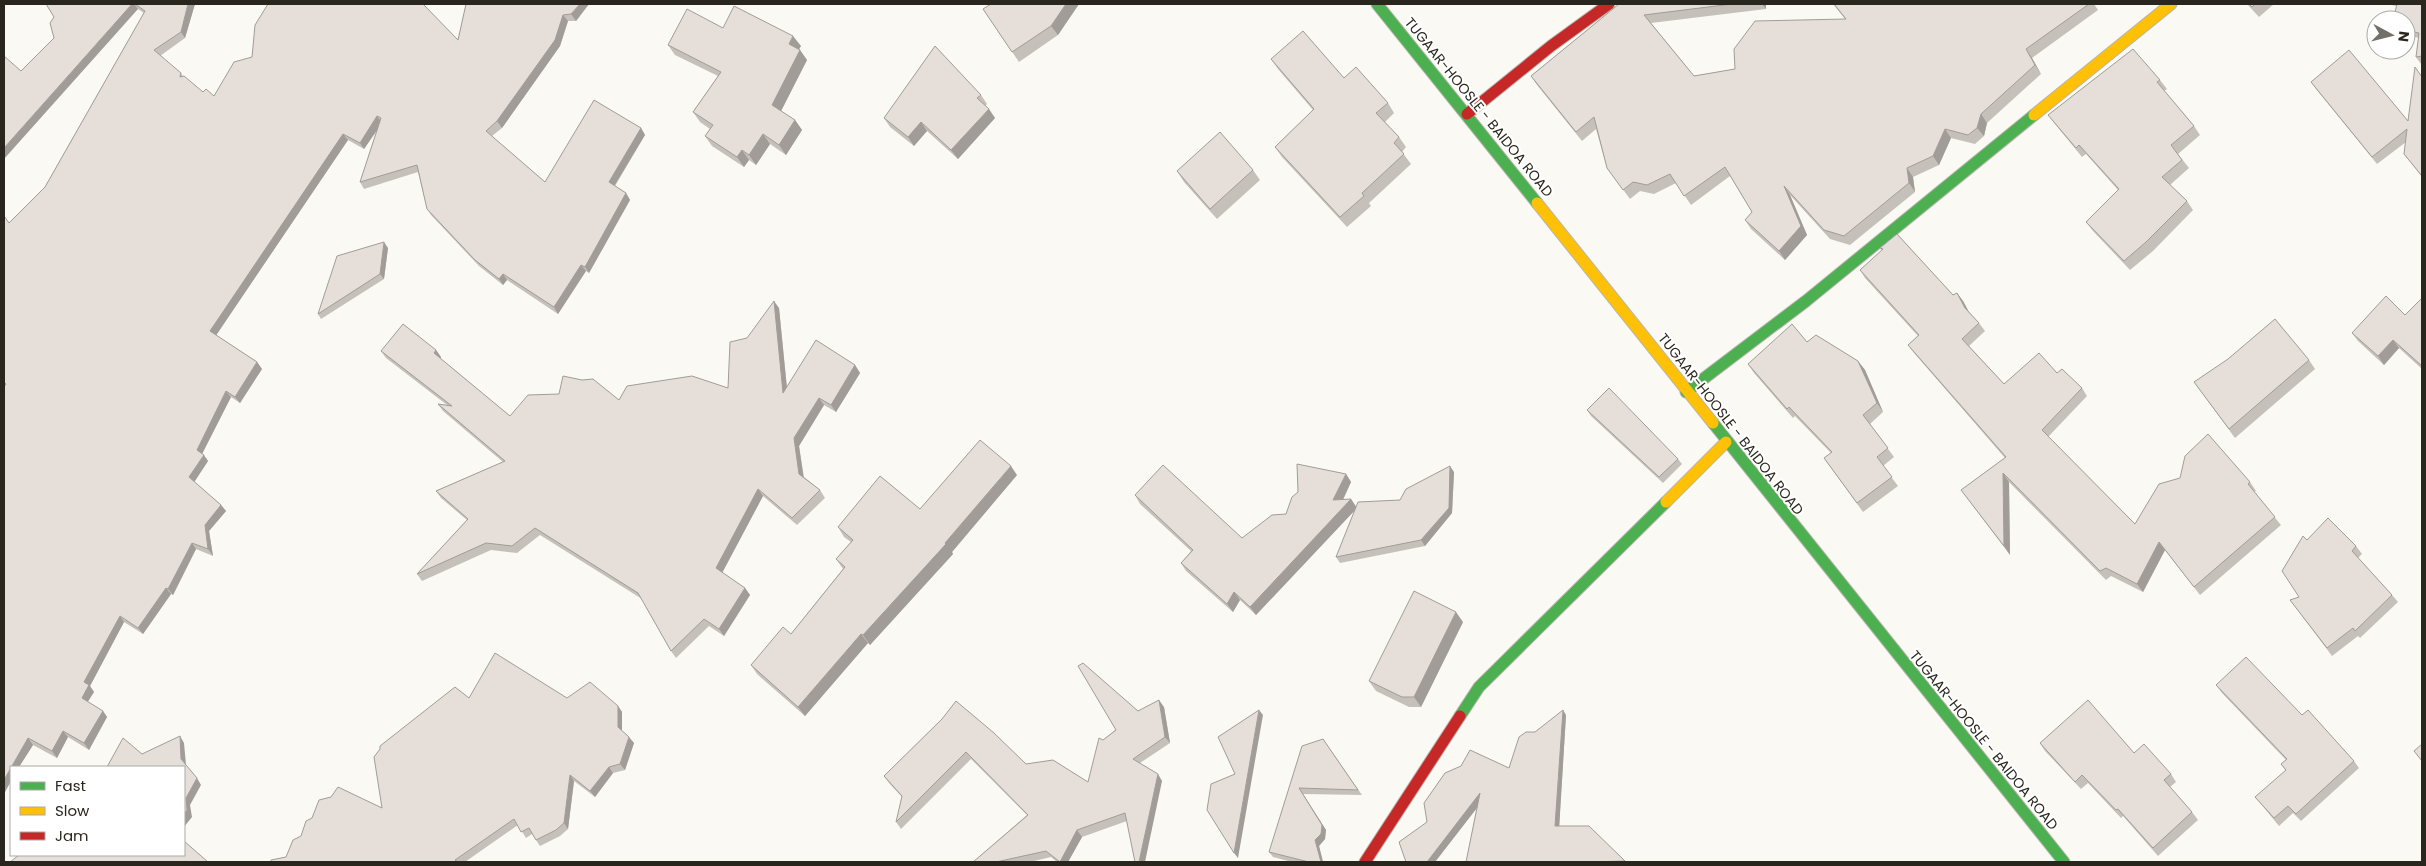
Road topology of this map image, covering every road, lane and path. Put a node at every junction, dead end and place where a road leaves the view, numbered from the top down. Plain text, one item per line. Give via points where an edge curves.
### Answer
1 (1376, 4) edge
2 (1609, 4) edge
3 (2171, 4) edge
4 (1467, 114) junction
5 (1686, 392) junction
6 (1726, 442) junction
7 (1365, 862) edge
8 (2064, 862) edge

1 - 4 street, TUGAAR-HOOSLE - BAIDOA ROAD
2 - 4 street
3 - 5 street via 1806,302
4 - 5 street, TUGAAR-HOOSLE - BAIDOA ROAD
5 - 6 street, TUGAAR-HOOSLE - BAIDOA ROAD
6 - 7 street via 1479,687
6 - 8 street, TUGAAR-HOOSLE - BAIDOA ROAD

